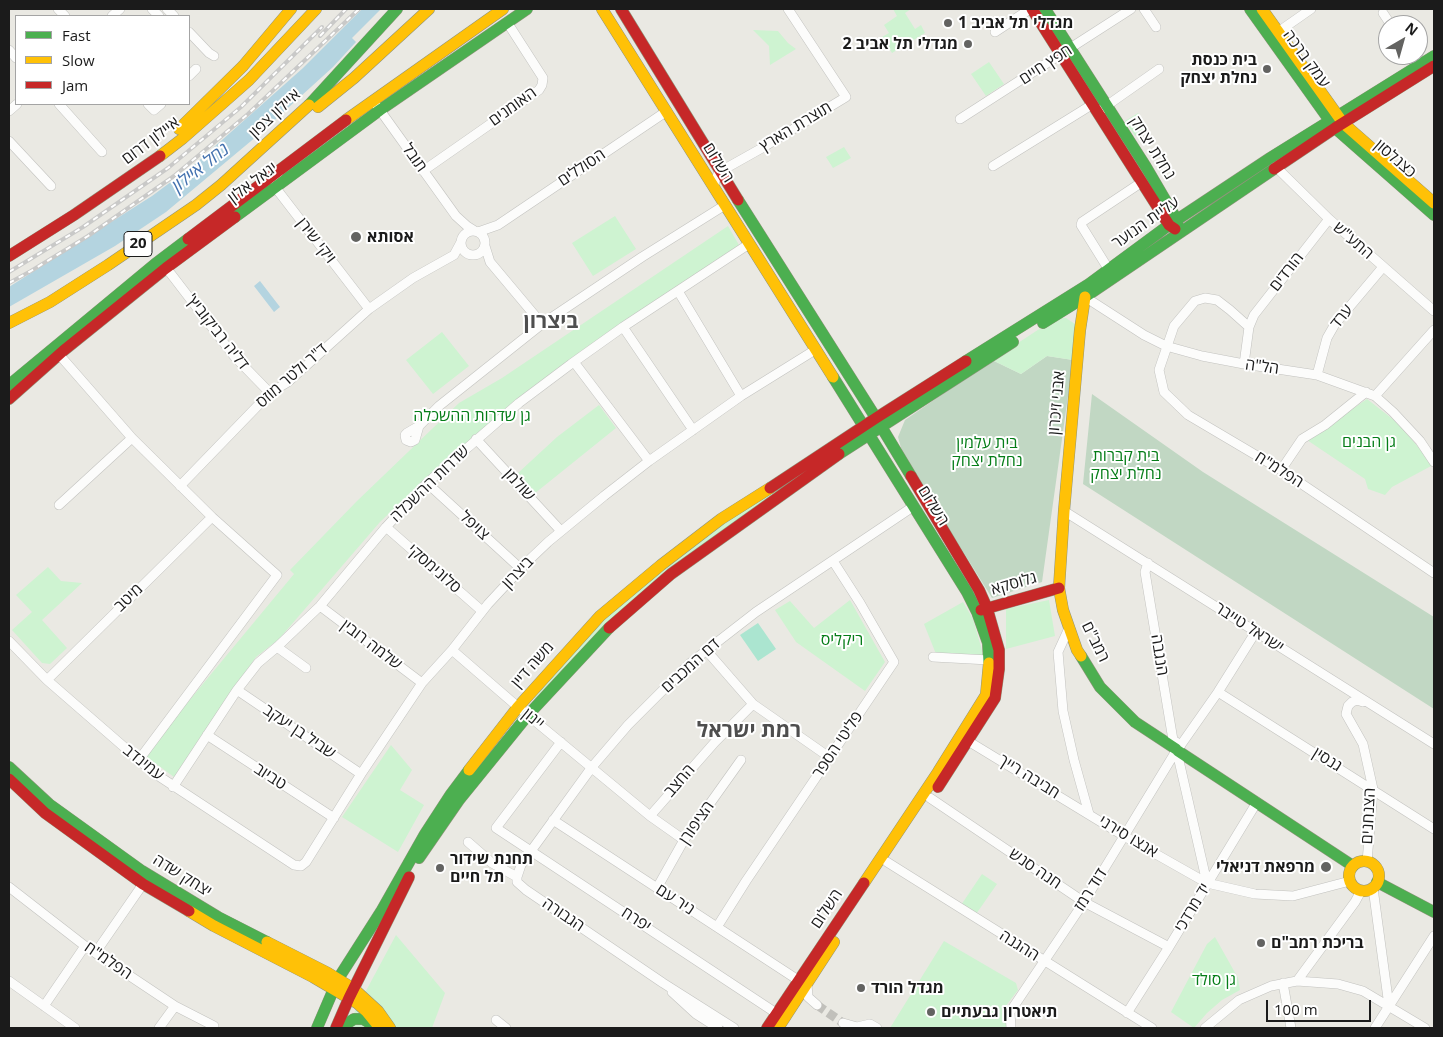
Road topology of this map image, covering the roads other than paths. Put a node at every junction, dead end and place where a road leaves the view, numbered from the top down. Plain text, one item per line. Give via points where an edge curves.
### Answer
1 (291, 9) edge
2 (316, 9) edge
3 (397, 9) edge
4 (429, 9) edge
5 (503, 9) edge
6 (527, 9) edge
7 (602, 9) edge
8 (621, 9) edge
9 (788, 9) edge
10 (1031, 9) edge
11 (1045, 9) edge
12 (1131, 9) edge
13 (1144, 9) edge
14 (1250, 9) edge
15 (1262, 9) edge
16 (1311, 9) edge
17 (507, 22) junction
18 (1156, 27) dead end
19 (1265, 31) junction
20 (995, 32) dead end
21 (1278, 32) junction
22 (190, 33) edge
23 (1066, 52) junction
24 (214, 56) dead end
25 (1420, 65) edge
26 (1434, 66) edge
27 (196, 69) dead end
28 (1159, 69) dead end
29 (190, 75) edge
30 (373, 100) junction
31 (60, 105) edge
32 (149, 105) edge
33 (160, 105) edge
34 (1099, 107) junction
35 (380, 110) junction
36 (666, 111) junction
37 (960, 119) dead end
38 (1336, 121) junction
39 (9, 140) edge
40 (102, 152) dead end
41 (259, 152) junction
42 (993, 166) dead end
43 (1276, 167) junction
44 (280, 170) junction
45 (423, 171) junction
46 (721, 171) junction
47 (130, 177) junction
48 (1142, 182) junction
49 (51, 186) dead end
50 (713, 186) junction
51 (275, 187) junction
52 (725, 205) junction
53 (1433, 209) edge
54 (456, 216) junction
55 (1329, 219) junction
56 (498, 225) junction
57 (1175, 225) junction
58 (477, 232) junction
59 (462, 239) junction
60 (485, 243) junction
61 (749, 244) junction
62 (454, 255) junction
63 (471, 255) junction
64 (9, 256) edge
65 (490, 262) junction
66 (155, 264) junction
67 (1383, 267) junction
68 (166, 268) junction
69 (1109, 270) junction
70 (678, 291) junction
71 (1072, 295) junction
72 (1085, 298) junction
73 (369, 309) junction
74 (1434, 311) edge
75 (9, 323) edge
76 (542, 324) junction
77 (623, 327) junction
78 (1249, 327) junction
79 (1434, 330) edge
80 (1166, 346) junction
81 (815, 350) junction
82 (56, 351) junction
83 (574, 362) junction
84 (1244, 364) junction
85 (1317, 375) junction
86 (9, 384) edge
87 (270, 392) junction
88 (1370, 394) junction
89 (741, 396) junction
90 (9, 399) edge
91 (850, 402) junction
92 (899, 417) junction
93 (879, 423) junction
94 (864, 425) junction
95 (419, 426) dead end
96 (693, 430) junction
97 (871, 436) junction
98 (132, 438) junction
99 (476, 439) junction
100 (891, 444) junction
101 (842, 447) junction
102 (878, 448) junction
103 (649, 461) junction
104 (1434, 462) edge
105 (1281, 470) junction
106 (427, 483) junction
107 (180, 486) junction
108 (59, 505) dead end
109 (914, 506) junction
110 (1064, 511) junction
111 (212, 517) junction
112 (386, 527) junction
113 (561, 531) junction
114 (833, 561) junction
115 (1148, 563) junction
116 (521, 569) junction
117 (1434, 573) edge
118 (1059, 588) junction
119 (979, 590) junction
120 (1005, 602) junction
121 (320, 606) junction
122 (982, 610) junction
123 (482, 611) junction
124 (1069, 628) junction
125 (1255, 633) junction
126 (9, 641) edge
127 (277, 647) junction
128 (452, 650) junction
129 (706, 650) junction
130 (933, 656) dead end
131 (989, 660) junction
132 (306, 668) dead end
133 (47, 680) junction
134 (422, 683) junction
135 (237, 690) junction
136 (1218, 692) junction
137 (1366, 702) junction
138 (753, 704) junction
139 (523, 711) junction
140 (207, 735) junction
141 (968, 741) junction
142 (561, 742) junction
143 (1434, 744) edge
144 (1178, 750) junction
145 (829, 757) junction
146 (741, 760) dead end
147 (138, 761) junction
148 (9, 767) edge
149 (592, 767) junction
150 (361, 774) junction
151 (9, 780) edge
152 (173, 787) junction
153 (1373, 789) junction
154 (930, 798) junction
155 (1257, 802) junction
156 (1089, 814) junction
157 (650, 816) junction
158 (334, 818) junction
159 (553, 820) junction
160 (1434, 829) edge
161 (1124, 836) junction
162 (684, 840) junction
163 (468, 842) dead end
164 (531, 851) junction
165 (887, 862) junction
166 (1367, 862) junction
167 (294, 865) joint
168 (1353, 866) junction
169 (517, 877) junction
170 (1350, 880) junction
171 (1207, 883) junction
172 (142, 884) junction
173 (1375, 885) junction
174 (9, 887) edge
175 (657, 888) junction
176 (1361, 891) junction
177 (1084, 902) junction
178 (1434, 912) edge
179 (717, 927) junction
180 (1434, 936) edge
181 (86, 946) junction
182 (1169, 947) junction
183 (96, 952) junction
184 (1043, 961) junction
185 (314, 977) junction
186 (9, 981) edge
187 (1296, 981) junction
188 (802, 982) junction
189 (663, 983) junction
190 (1283, 983) junction
191 (336, 984) junction
192 (351, 994) junction
193 (817, 1005) tunnel mouth
194 (44, 1006) junction
195 (175, 1006) junction
196 (1389, 1006) junction
197 (325, 1010) junction
198 (776, 1013) junction
199 (1127, 1013) junction
200 (496, 1020) dead end
201 (843, 1023) dead end
202 (873, 1026) edge
203 (1377, 1026) edge
204 (213, 1027) edge
205 (75, 1028) edge
206 (159, 1028) edge
207 (318, 1028) edge
208 (336, 1028) edge
209 (340, 1028) edge
210 (379, 1028) edge
211 (390, 1028) edge
212 (506, 1028) edge
213 (718, 1028) edge
214 (734, 1028) edge
215 (767, 1028) edge
216 (779, 1028) edge
217 (1011, 1028) edge
218 (1152, 1028) edge
219 (1205, 1028) edge
220 (1290, 1028) edge
221 (1425, 1028) edge

1 - 47 main road via 243,66
2 - 47 main road, איילון דרום via 249,80 182,139
3 - 41 main road, איילון צפון / 20 via 318,95
4 - 41 main road via 354,78
5 - 30 main road, יגאל אלון
6 - 17 main road, יגאל אלון
7 - 36 main road, השלום
8 - 46 main road, השלום
9 - 46 street, תוצרת הארץ via 846,97
10 - 20 street
10 - 23 main road, נחלת יצחק
11 - 23 main road, נחלת יצחק
12 - 23 street, חפץ חיים
13 - 18 street
14 - 19 main road, עמק ברכה
15 - 21 main road, עמק ברכה
16 - 21 street
17 - 35 main road, יגאל אלון
17 - 45 street, האומנים via 542,78 542,85
19 - 21 street
19 - 38 main road, עמק ברכה
21 - 38 main road, עמק ברכה
22 - 24 street
23 - 34 main road, נחלת יצחק
23 - 37 street, חפץ חיים
25 - 38 main road, עליית הנוער
26 - 38 main road, עליית הנוער
27 - 29 street
28 - 34 street
30 - 35 street, תובל
30 - 44 main road, יגאל אלון
31 - 40 street
32 - 33 street via 154,110
34 - 42 street
34 - 48 main road, נחלת יצחק
34 - 57 main road, נחלת יצחק
35 - 45 street, תובל
35 - 51 main road, יגאל אלון
36 - 50 main road, השלום
36 - 56 street, הסוללים
38 - 43 main road, עליית הנוער
38 - 53 main road, כצנלסון
38 - 57 main road, עליית הנוער
39 - 49 street
41 - 75 main road, איילון צפון / 20 via 196,205 108,266
43 - 55 street, התע"ש
43 - 57 main road, עליית הנוער
44 - 51 street via 275,178
44 - 66 main road, יגאל אלון
45 - 54 street, תובל
46 - 50 street
46 - 93 main road, השלום
47 - 64 main road, איילון דרום
48 - 57 main road, נחלת יצחק
48 - 69 street via 1082,222
50 - 52 main road, השלום
51 - 68 main road, יגאל אלון
51 - 73 street, ויקי שירן
52 - 61 main road, השלום
52 - 76 street
54 - 58 street, תובל
54 - 59 street, תובל
55 - 67 street, התע"ש
55 - 78 street, הורדים via 1254,315
56 - 58 street, הסוללים
56 - 60 street, הסוללים
57 - 69 main road, עליית הנוער
57 - 72 main road, עליית הנוער
58 - 59 street via 468,232
58 - 60 street
59 - 62 street
59 - 63 street via 463,250
60 - 63 street via 480,253
60 - 65 street
61 - 70 street, שדרות ההשכלה
61 - 81 main road, השלום
62 - 63 street
62 - 73 street, ד"ר ולטר מוזס via 413,278
63 - 65 street
65 - 76 street
66 - 68 street
66 - 82 main road, יגאל אלון
67 - 74 street, התע"ש
67 - 85 street, ערד via 1327,338
68 - 82 main road, יגאל אלון
68 - 87 street, 'דליה רביקוביץ via 234,356
69 - 71 main road, עליית הנוער
70 - 77 street, שדרות ההשכלה
70 - 89 street
71 - 72 street, הל"ה
71 - 93 main road, עליית הנוער
72 - 80 street, הל"ה
72 - 92 main road, עליית הנוער
72 - 110 main road, אבני זיכרון
73 - 87 street, ד"ר ולטר מוזס via 288,382
76 - 95 street via 439,406
77 - 83 street, שדרות ההשכלה
77 - 96 street
78 - 80 street via 1217,300 1205,298 1195,301 1185,311 1174,326
78 - 84 street, הורדים
79 - 88 street
80 - 84 street, הל"ה
80 - 105 street, הפלמ"ח via 1159,370 1164,392 1188,415
81 - 89 street, ביצרון
81 - 91 main road, השלום
82 - 86 main road, יגאל אלון
82 - 90 main road, יגאל אלון
82 - 98 street
83 - 99 street, שדרות ההשכלה
83 - 103 street
84 - 85 street, הל"ה
85 - 88 street, הל"ה
87 - 107 street, ד"ר ולטר מוזס
88 - 104 street, הל"ה via 1393,412
88 - 105 street via 1302,439
89 - 96 street, ביצרון
91 - 94 main road, השלום
91 - 101 main road via 853,422
92 - 93 main road, עליית הנוער
92 - 100 main road via 892,430
93 - 94 main road, משה דיין
93 - 97 main road, משה דיין
93 - 100 main road, השלום
94 - 97 main road, השלום
94 - 101 main road, משה דיין
96 - 103 street, ביצרון
97 - 101 main road, משה דיין
97 - 102 main road, השלום
98 - 107 street
98 - 108 street
99 - 106 street, שדרות ההשכלה
99 - 113 street, שולמן
100 - 119 main road, השלום
101 - 102 main road via 863,444
101 - 139 main road, משה דיין via 721,518 661,565 600,616 552,668
102 - 109 main road, השלום
103 - 113 street, ביצרון
105 - 117 street, הפלמ"ח
106 - 112 street, שדרות ההשכלה
106 - 116 street, צויפל
107 - 111 street
109 - 114 street, דם המכבים
109 - 122 main road, השלום via 967,592
110 - 115 street, ישראל טייבר
110 - 118 main road, רמב"ם
111 - 133 street, מיטב
111 - 147 street via 277,575
112 - 121 street, שדרות ההשכלה
112 - 123 street, סלונימסקי
113 - 116 street, ביצרון
114 - 129 street, דם המכבים
114 - 145 street, פליטי הספר via 894,662
115 - 125 street, ישראל טייבר
115 - 144 street, הנגבה via 1145,572 1173,740
116 - 123 street, ביצרון
118 - 120 main road, גלוסקא
118 - 124 main road, רמב"ם
119 - 120 main road via 990,598
119 - 122 main road, השלום
120 - 122 main road, גלוסקא
121 - 127 street, שדרות ההשכלה
121 - 134 street, שלמה רובין
122 - 131 main road, השלום
122 - 141 main road, השלום via 999,650 999,669 995,698
123 - 128 street, ביצרון
124 - 144 main road, רמב"ם via 1077,650 1100,687 1135,722
124 - 156 street, אנצו סירני via 1058,652 1062,712
125 - 136 street, דוד רמז
125 - 137 street, ישראל טייבר
126 - 133 street, עמינדב
127 - 132 street
127 - 135 street, שדרות ההשכלה via 258,662
128 - 134 street, ביצרון
128 - 139 street, יינון
129 - 138 street
129 - 149 street, דם המכבים via 628,725
130 - 131 street
131 - 188 main road, השלום via 986,695
133 - 147 street, עמינדב
134 - 150 street, ביצרון
135 - 140 street, שדרות ההשכלה
135 - 150 street, שביל בן יעקב
136 - 144 street, דוד רמז
136 - 153 street, גנסין
137 - 143 street, ישראל טייבר
137 - 153 street, הצנחנים via 1352,702 1346,714 1363,744
138 - 145 street
138 - 157 street, החצב
139 - 142 street, יינון
139 - 191 main road, משה דיין via 451,794
139 - 192 main road, משה דיין via 418,860
140 - 152 street, שדרות ההשכלה
140 - 158 street, טביוב
141 - 154 main road, השלום
141 - 156 street, חביבה רייך
142 - 149 street, יינון
142 - 164 street, יפרח via 496,828
144 - 155 main road, רמב"ם
144 - 161 street, דוד רמז
144 - 171 street, הנגבה
145 - 179 street, פליטי הספר
146 - 162 street, הציפורן
147 - 152 street, עמינדב
148 - 191 main road, יצחק שדה via 49,804 142,871
149 - 157 street, יינון
149 - 159 street, דם המכבים
150 - 158 street, ביצרון
151 - 172 main road, יצחק שדה via 45,813
152 - 167 street, עמינדב
153 - 160 street, גנסין
153 - 166 street, הצנחנים
154 - 165 main road, השלום
154 - 177 street, חנה סנש
155 - 168 main road, רמב"ם
155 - 171 street, יד מרדכי
156 - 161 street, אנצו סירני
157 - 162 street, יינון
158 - 167 street, ביצרון via 306,862 301,866
159 - 164 street, דם המכבים
159 - 175 street, ניר עם
161 - 171 street, אנצו סירני
161 - 177 street, דוד רמז
162 - 175 street, הציפורן
163 - 169 street, הגבורה via 492,863
164 - 169 street, דם המכבים
164 - 198 street, יפרח
165 - 184 street, ההגנה
165 - 188 main road, השלום
166 - 168 main road
166 - 173 main road via 1377,869 1379,878
168 - 170 main road
169 - 189 street, הגבורה via 521,886
170 - 171 street, אנצו סירני via 1293,896 1255,894
170 - 176 main road
171 - 182 street, יד מרדכי
172 - 183 street
172 - 185 main road, יצחק שדה via 214,926
173 - 176 main road
173 - 178 main road
173 - 196 street
174 - 181 street, הפלמ"ח
175 - 179 street, ניר עם
176 - 187 street
177 - 182 street, חנה סנש
177 - 184 street, דוד רמז
179 - 188 street, ניר עם
180 - 196 street
181 - 183 street, הפלמ"ח
181 - 194 street
182 - 199 street, יד מרדכי
183 - 195 street, הפלמ"ח
184 - 199 street, ההגנה
184 - 217 street, דוד רמז via 1010,1012
185 - 191 main road, יצחק שדה
185 - 197 main road
186 - 194 street
187 - 190 street
187 - 196 street via 1338,984 1363,991
188 - 193 street via 808,997
188 - 198 main road, השלום
188 - 216 main road, השלום
189 - 213 street, הגבורה via 684,1005
189 - 214 street, הגבורה
190 - 219 street via 1239,1000
190 - 220 street
191 - 192 main road, יצחק שדה
191 - 197 main road, משה דיין
192 - 208 main road, משה דיין
192 - 210 main road
192 - 211 main road via 378,1011
194 - 205 street
195 - 204 street, הפלמ"ח
195 - 206 street
196 - 203 street
196 - 221 street
197 - 207 main road, משה דיין
198 - 215 main road, השלום
199 - 218 street, ההגנה
200 - 212 street
201 - 202 street via 857,1027
209 - 210 main road via 354,1018

